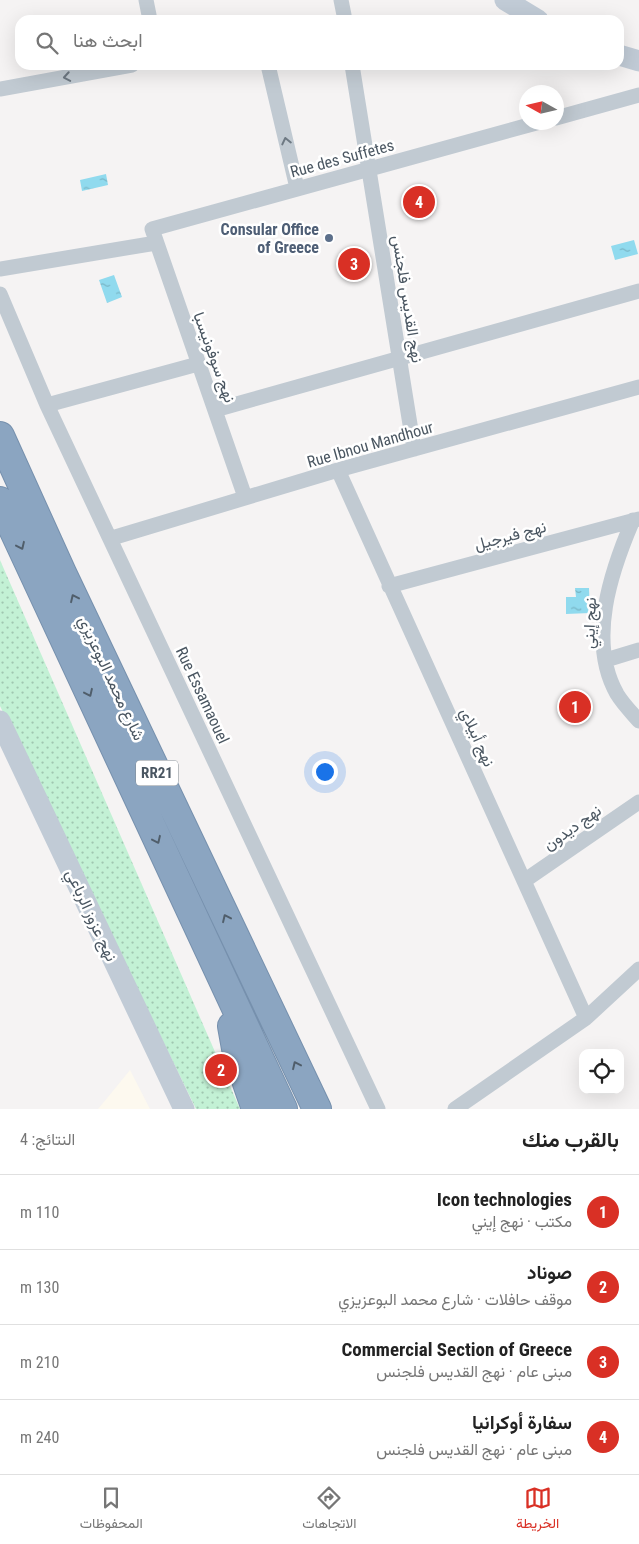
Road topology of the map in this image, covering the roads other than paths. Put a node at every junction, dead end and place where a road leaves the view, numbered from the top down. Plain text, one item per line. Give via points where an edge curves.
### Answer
1 (146, 0) edge
2 (342, 0) edge
3 (505, 0) edge
4 (149, 15) edge
5 (344, 15) edge
6 (530, 15) edge
7 (624, 56) edge
8 (639, 61) edge
9 (104, 70) edge
10 (269, 70) edge
11 (353, 70) edge
12 (0, 89) edge
13 (639, 95) edge
14 (564, 116) edge
15 (519, 128) edge
16 (370, 170) junction
17 (297, 188) junction
18 (154, 236) junction
19 (0, 269) edge
20 (639, 291) edge
21 (0, 294) edge
22 (399, 359) junction
23 (198, 364) junction
24 (639, 387) edge
25 (47, 405) junction
26 (215, 410) junction
27 (0, 436) edge
28 (414, 449) junction
29 (338, 470) junction
30 (245, 497) junction
31 (0, 502) edge
32 (636, 520) edge
33 (112, 538) junction
34 (390, 586) junction
35 (639, 650) edge
36 (606, 660) junction
37 (639, 721) edge
38 (2, 734) edge
39 (639, 802) edge
40 (524, 881) junction
41 (639, 969) edge
42 (228, 992) junction
43 (586, 1018) junction
44 (184, 1109) edge
45 (256, 1109) edge
46 (283, 1109) edge
47 (317, 1109) edge
48 (378, 1109) edge
49 (454, 1109) edge

1 - 4 street
2 - 5 street
3 - 6 street
7 - 8 street
9 -> 12 street
17 -> 10 street
11 - 16 street, نهج القديس فلجنس
13 - 14 street
15 - 16 street, Rue des Suffetes
16 - 17 street, Rue des Suffetes
16 - 22 street, نهج القديس فلجنس
17 - 18 street, Rue des Suffetes
18 - 19 street, Rue des Suffetes
18 - 23 street, نهج سوفونيسبا
20 - 22 street
21 - 25 street, Rue Essamaouel
22 - 26 street
22 - 28 street, نهج القديس فلجنس
23 - 25 street
23 - 26 street, نهج سوفونيسبا
24 - 28 street, Rue Ibnou Mandhour
25 - 33 street, Rue Essamaouel
26 - 30 street, نهج سوفونيسبا
47 -> 27 highway, شارع محمد البوعزيزي / RR21
28 - 29 street, Rue Ibnou Mandhour
29 - 30 street, Rue Ibnou Mandhour
29 - 34 street, نهج أبيلاي
30 - 33 street, Rue Ibnou Mandhour
31 -> 42 highway, شارع محمد البوعزيزي / RR21
32 - 34 street, نهج فيرجيل
32 - 36 street, نهج إيني via 609,582 604,624
33 - 48 street, Rue Essamaouel
34 - 40 street, نهج أبيلاي
35 - 36 street
36 - 37 street, نهج إيني via 617,694
38 - 44 street, نهج عزوز الرباعي
39 - 40 street, نهج ديدون
40 - 43 street, نهج أبيلاي
41 - 43 street
42 - 45 highway via 237,1054
42 - 46 highway, شارع محمد البوعزيزي / RR21
43 - 49 street

